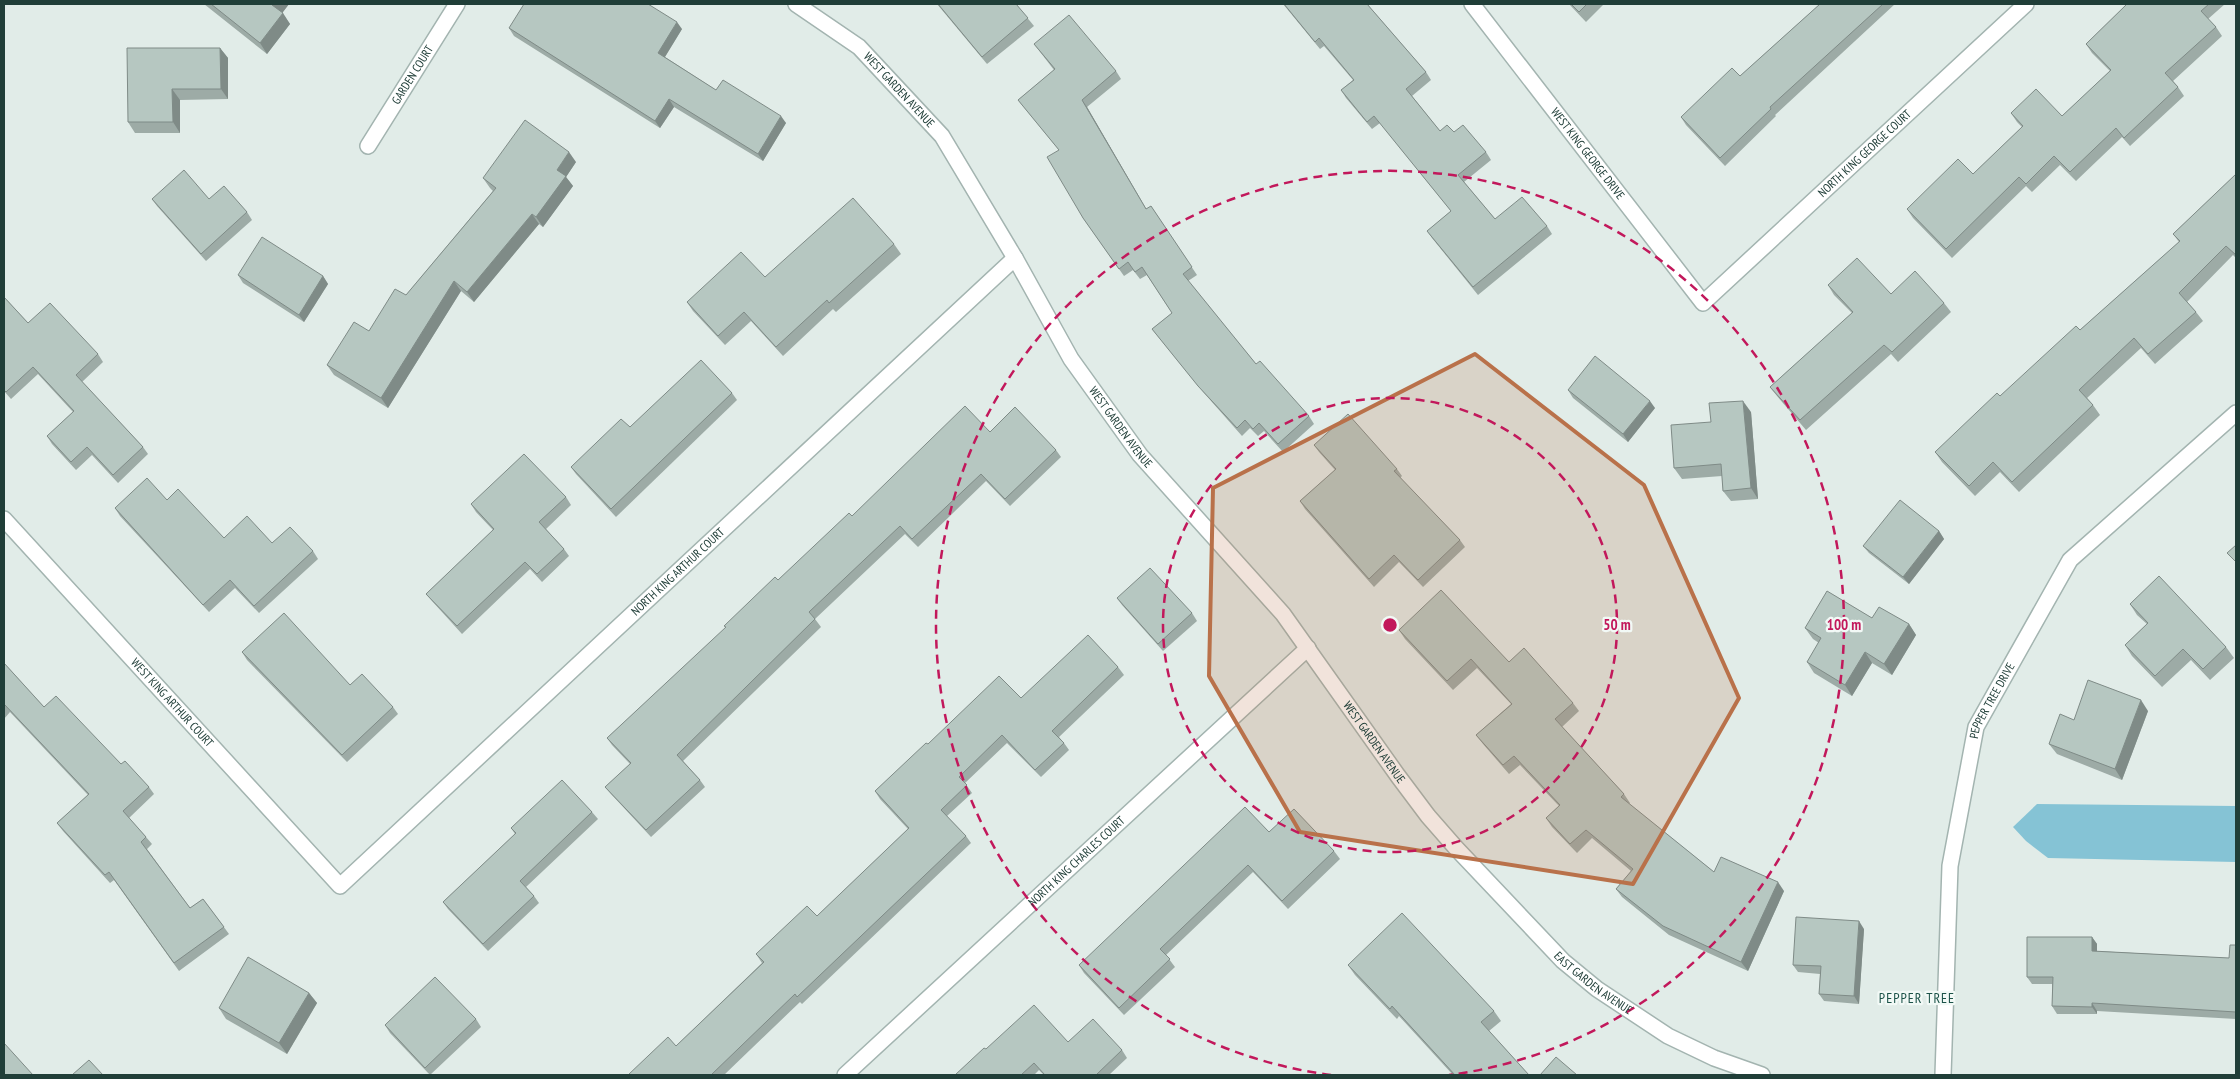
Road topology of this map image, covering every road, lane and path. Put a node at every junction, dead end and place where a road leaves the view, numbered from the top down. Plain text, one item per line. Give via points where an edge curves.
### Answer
1 (457, 4) edge
2 (796, 4) edge
3 (1472, 4) edge
4 (2026, 4) edge
5 (368, 146) dead end
6 (1015, 258) junction
7 (1703, 303) joint
8 (2236, 413) edge
9 (4, 519) edge
10 (1308, 648) junction
11 (1456, 848) joint
12 (340, 886) joint
13 (845, 1075) edge
14 (1762, 1075) edge
15 (1944, 1075) edge

1 - 5 street, GARDEN COURT
2 - 6 street, WEST GARDEN AVENUE via 859,47 942,136
3 - 7 street, WEST KING GEORGE DRIVE
4 - 7 street, NORTH KING GEORGE COURT
6 - 10 street, WEST GARDEN AVENUE via 1071,359 1140,455 1283,614
6 - 12 street, NORTH KING ARTHUR COURT
8 - 15 street, PEPPER TREE DRIVE via 2070,560 1976,727 1950,866
9 - 12 street, WEST KING ARTHUR COURT
10 - 11 street, WEST GARDEN AVENUE via 1398,776
10 - 13 street, NORTH KING CHARLES COURT
11 - 14 street, EAST GARDEN AVENUE via 1563,961 1597,989 1668,1036 1714,1058

